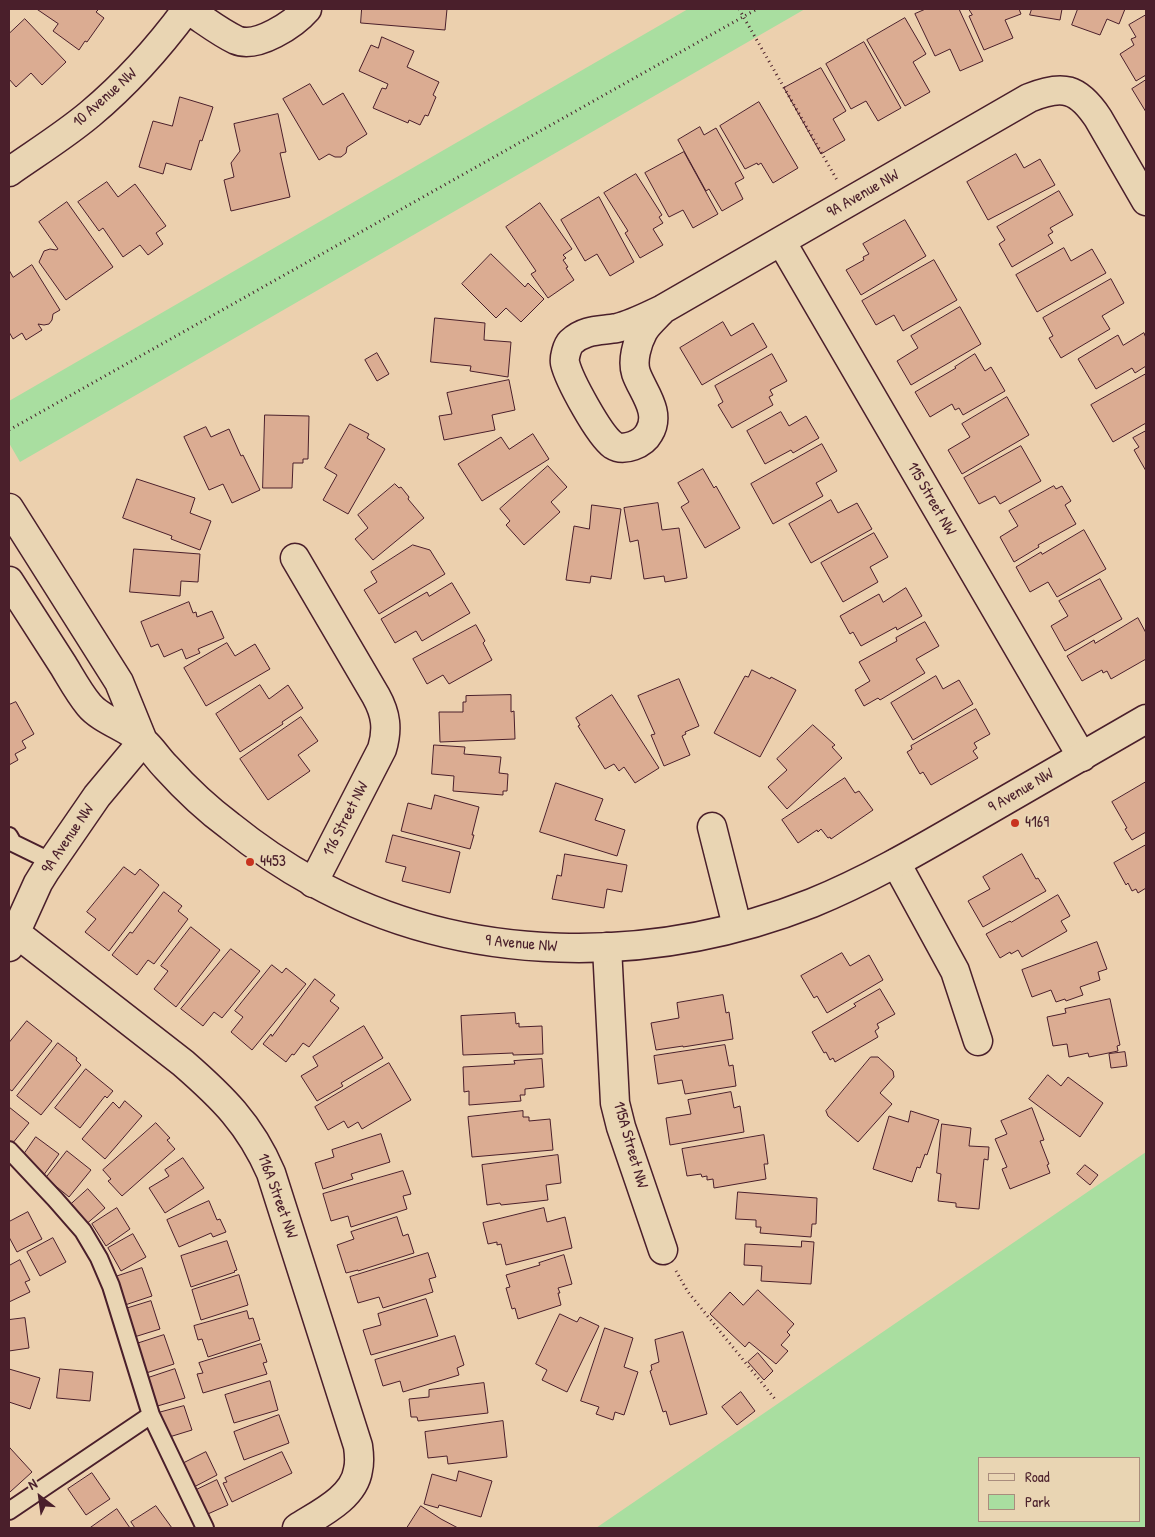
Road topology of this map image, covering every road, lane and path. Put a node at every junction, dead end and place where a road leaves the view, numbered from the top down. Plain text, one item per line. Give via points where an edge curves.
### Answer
1 (187, 9) edge
2 (307, 9) edge
3 (739, 9) edge
4 (757, 9) edge
5 (743, 17) junction
6 (9, 172) edge
7 (1146, 201) edge
8 (849, 202) junction
9 (782, 241) junction
10 (663, 309) junction
11 (9, 430) edge
12 (11, 516) edge
13 (295, 558) dead end
14 (9, 581) edge
15 (1146, 719) edge
16 (143, 741) junction
17 (1082, 757) junction
18 (712, 827) dead end
19 (10, 841) edge
20 (52, 862) junction
21 (896, 863) junction
22 (313, 883) junction
23 (737, 926) junction
24 (12, 940) edge
25 (606, 947) junction
26 (978, 1040) dead end
27 (9, 1150) edge
28 (663, 1250) joint
29 (775, 1399) dead end
30 (151, 1415) junction
31 (9, 1511) edge
32 (205, 1528) edge
33 (297, 1528) edge

1 - 2 street, 10 Avenue NW via 238,41 259,41 300,17
1 - 6 street, 10 Avenue NW via 119,88 74,126
3 - 5 path
4 - 5 path
5 - 8 path
5 - 11 path
7 - 8 street, 9A Avenue NW via 1090,106 1074,93 1052,90 1029,98
8 - 9 street, 9A Avenue NW
9 - 10 street, 9A Avenue NW
9 - 17 street, 115 Street NW
10 - 10 street, 9A Avenue NW via 617,328 581,334 569,344 565,361 572,382 603,435 614,446 626,448 640,443 650,433 654,420 651,403 635,372 635,356 643,331
12 - 16 street via 119,682
13 - 22 street, 116 Street NW via 376,696 386,724 382,749
14 - 16 street via 90,707
15 - 17 street, 9 Avenue NW
16 - 20 street, 9A Avenue NW via 97,796
16 - 22 street via 193,794 228,825
17 - 21 street, 9 Avenue NW
18 - 23 street
19 - 20 lane
20 - 24 street, 9A Avenue NW via 38,883
21 - 23 street, 9 Avenue NW via 810,903
21 - 26 street via 955,971
22 - 25 street, 9 Avenue NW via 364,907 451,935 500,944 550,948
23 - 25 street, 9 Avenue NW via 661,942
24 - 33 street, 116A Street NW via 184,1063 223,1098 261,1149 358,1446 358,1470 348,1491
25 - 28 street, 115A Street NW via 615,1103
27 - 30 lane via 83,1231 99,1258
28 - 29 path via 688,1292
30 - 31 lane
30 - 32 lane

